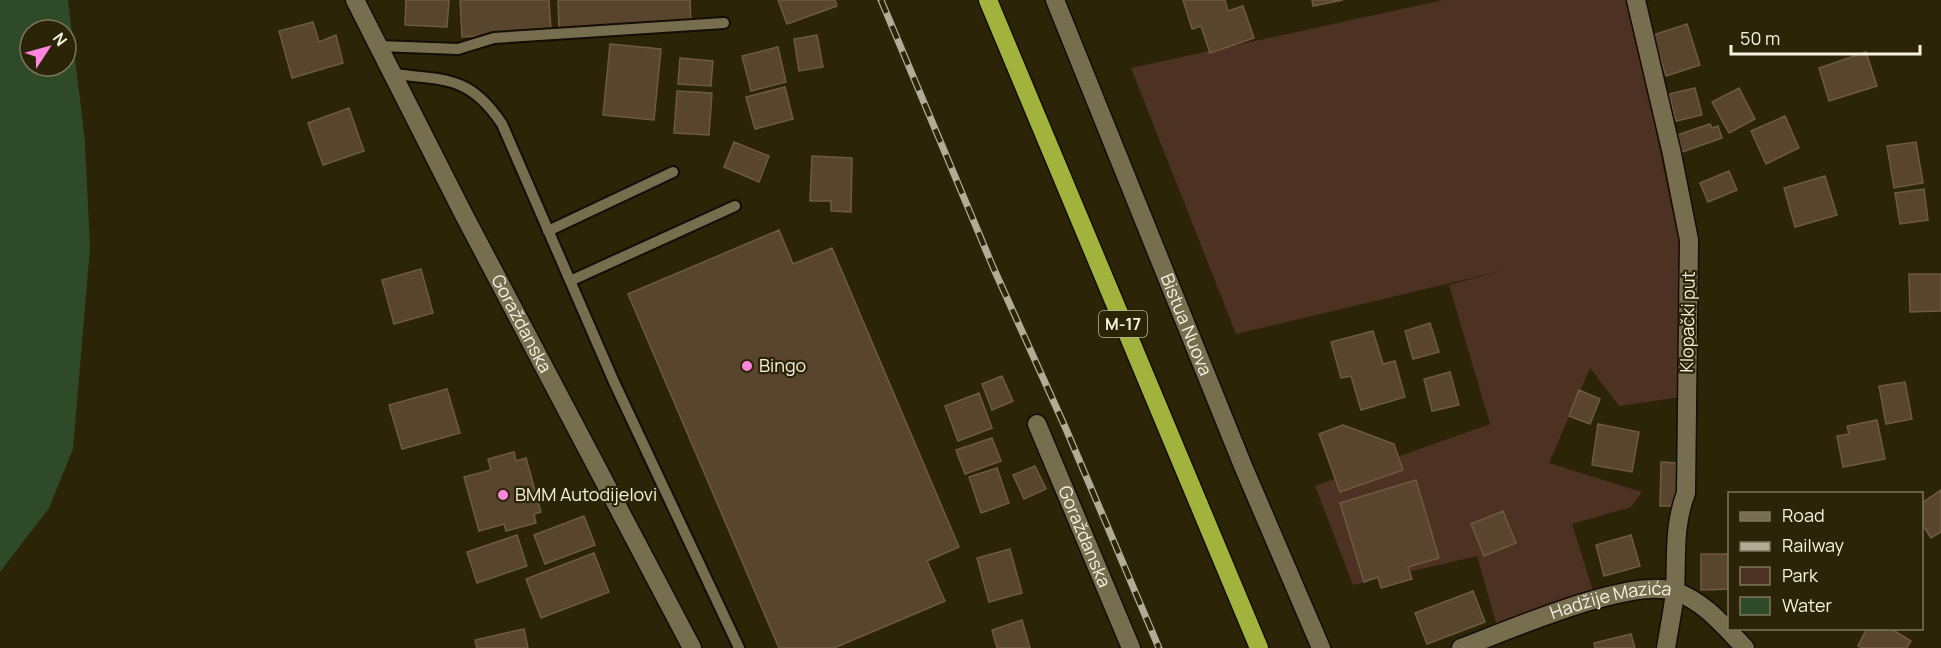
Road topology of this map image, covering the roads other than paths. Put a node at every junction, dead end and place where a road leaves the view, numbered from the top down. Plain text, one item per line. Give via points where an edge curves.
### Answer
1 (355, 0) edge
2 (988, 0) edge
3 (1055, 0) edge
4 (1636, 0) edge
5 (724, 23) dead end
6 (379, 46) junction
7 (393, 74) junction
8 (673, 172) dead end
9 (735, 206) dead end
10 (548, 231) junction
11 (570, 281) junction
12 (1037, 424) dead end
13 (1675, 591) junction
14 (692, 648) edge
15 (739, 648) edge
16 (1131, 648) edge
17 (1259, 648) edge
18 (1321, 648) edge
19 (1461, 648) edge
20 (1666, 648) edge
21 (1745, 648) edge

1 - 6 street, Goraždanska
2 - 17 highway, M-17
3 - 18 street, Bistua Nuova via 1243,466
4 - 13 street, Klopački put via 1689,240 1686,493 1678,513 1674,544
5 - 6 lane via 494,38 459,49
6 - 7 street, Goraždanska
7 - 10 lane via 458,83 488,104 502,124
7 - 14 street, Goraždanska
8 - 10 lane
9 - 11 lane
10 - 11 lane
11 - 15 lane
12 - 16 street, Goraždanska
13 - 19 street, Hadžije Mazića via 1656,588 1610,596
13 - 20 street, Klopački put
13 - 21 street, Hadžije Mazića via 1707,609

